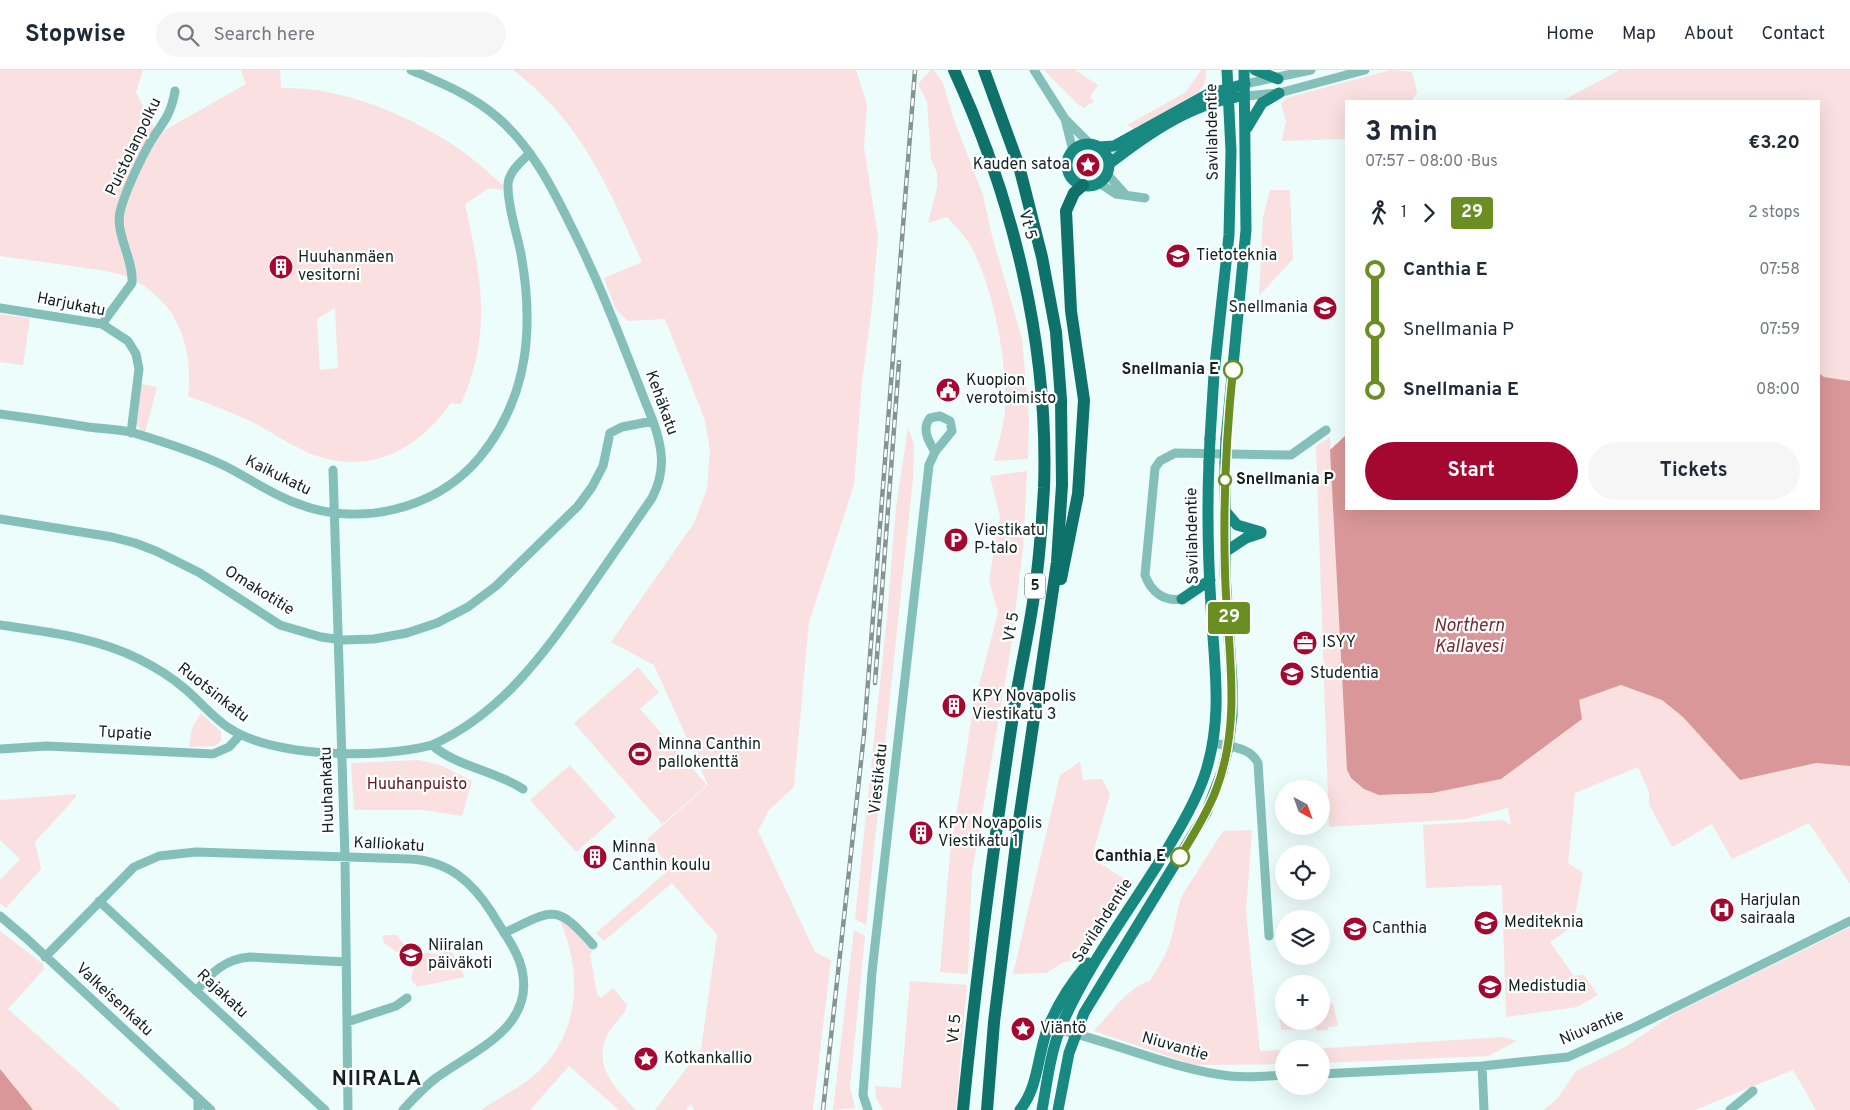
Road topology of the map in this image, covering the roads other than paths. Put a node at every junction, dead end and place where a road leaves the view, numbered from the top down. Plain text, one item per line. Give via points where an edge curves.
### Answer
1 (411, 70) edge
2 (954, 70) edge
3 (984, 70) edge
4 (1034, 70) edge
5 (1227, 70) edge
6 (1244, 70) edge
7 (1255, 70) edge
8 (1312, 70) edge
9 (1365, 70) edge
10 (1278, 78) junction
11 (1245, 90) junction
12 (175, 91) dead end
13 (1229, 93) junction
14 (1279, 93) junction
15 (1065, 119) junction
16 (1246, 129) junction
17 (1094, 146) junction
18 (1073, 151) junction
19 (530, 153) junction
20 (1108, 169) junction
21 (1099, 183) junction
22 (1083, 185) junction
23 (1125, 194) junction
24 (1145, 198) dead end
25 (0, 308) edge
26 (102, 324) junction
27 (0, 414) edge
28 (654, 421) junction
29 (1326, 430) dead end
30 (131, 432) junction
31 (935, 452) dead end
32 (333, 470) dead end
33 (1226, 512) junction
34 (335, 515) junction
35 (0, 520) edge
36 (1225, 552) junction
37 (1210, 580) junction
38 (1182, 599) junction
39 (1210, 606) junction
40 (0, 625) edge
41 (1048, 625) junction
42 (339, 639) junction
43 (240, 735) junction
44 (1214, 743) junction
45 (432, 745) junction
46 (1228, 747) junction
47 (0, 749) edge
48 (341, 752) junction
49 (523, 789) dead end
50 (345, 858) junction
51 (99, 901) junction
52 (1128, 912) junction
53 (0, 916) edge
54 (1850, 921) edge
55 (504, 932) junction
56 (1269, 936) dead end
57 (593, 945) dead end
58 (45, 956) junction
59 (346, 962) junction
60 (196, 991) junction
61 (407, 998) dead end
62 (347, 1022) junction
63 (1060, 1030) junction
64 (1075, 1034) junction
65 (1482, 1066) junction
66 (1330, 1074) edge
67 (1275, 1076) edge
68 (1754, 1091) dead end
69 (198, 1098) junction
70 (987, 1106) edge
71 (198, 1110) edge
72 (211, 1110) edge
73 (325, 1110) edge
74 (348, 1110) edge
75 (403, 1110) edge
76 (868, 1110) edge
77 (963, 1110) edge
78 (1020, 1110) edge
79 (1042, 1110) edge
80 (1058, 1110) edge
81 (1484, 1110) edge
82 (1730, 1110) edge

1 - 19 street, Kehäkatu via 480,104 497,117
2 - 77 highway, Vt 5 / 5 via 1004,202 1029,308 1041,389 1044,486 1035,589 1016,692 984,916
3 - 41 highway, Vt 5 / 5 via 1019,166 1042,257 1056,332 1062,485
4 - 15 street
5 - 13 main road, Savilahdentie
6 - 11 main road, Savilahdentie
7 - 10 main road
8 - 10 street
9 - 14 street
10 - 11 street
11 - 13 main road
11 - 14 street
11 - 16 main road, Savilahdentie
12 - 26 street, Puistolanpolku via 172,110 147,147 121,208 121,230 132,283
13 - 17 main road via 1181,107 1114,146
13 - 20 main road via 1154,131
13 - 37 main road, Savilahdentie, bridge via 1229,235 1214,374 1207,508
14 - 16 main road via 1262,103
15 - 17 street
15 - 18 street
16 - 33 main road, Savilahdentie, bridge via 1246,230 1226,439
17 - 18 main road via 1080,146
17 - 20 main road via 1105,152
18 - 22 main road via 1068,159 1069,172
19 - 28 street, Kehäkatu via 586,255
19 - 34 street, Kaikukatu via 511,175 507,186 525,277 528,324 524,364 502,424 469,469 434,494 389,510
20 - 21 main road
20 - 23 street
21 - 22 main road
21 - 23 street via 1116,194
22 - 41 highway via 1074,193 1066,211 1071,311 1084,400 1081,461 1070,540
23 - 24 street
25 - 26 street, Harjukatu
26 - 30 street, Harjukatu via 128,341 136,354 139,369
27 - 30 street, Kaikukatu
28 - 42 street, Omakotitie via 622,427 610,433 603,466 578,506 482,598 453,615 407,633 374,639
28 - 45 street, Kehäkatu via 663,459 661,478 652,498 527,674 485,713
29 - 38 street via 1291,455 1175,453 1160,461 1155,468 1145,575 1155,593 1167,599
30 - 34 street, Kaikukatu via 205,458 286,499
31 - 76 street, Viestikatu via 929,465 872,972 863,1095
32 - 34 street, Huuhankatu
33 - 36 main road, Savilahdentie
33 - 36 main road via 1237,525 1261,532
34 - 42 street, Huuhankatu
35 - 42 street, Omakotitie via 134,543 200,573 280,625 310,635
36 - 46 main road, Savilahdentie via 1232,683
37 - 38 main road
37 - 39 main road, Savilahdentie
38 - 39 main road via 1203,600
39 - 44 main road, Savilahdentie via 1218,696
40 - 43 street, Ruotsinkatu via 92,640 139,659 183,688
41 - 70 highway, Vt 5 / 5 via 1017,830
42 - 48 street, Huuhankatu
43 - 47 street, Tupatie via 229,747 213,754 47,746
43 - 48 street, Ruotsinkatu via 280,747
44 - 46 street
44 - 52 main road, Savilahdentie via 1204,778 1185,819
45 - 48 street, Ruotsinkatu via 400,753
45 - 49 street via 450,759 486,770
46 - 56 street via 1242,749 1254,756 1258,763
46 - 64 main road, Savilahdentie via 1206,813 1095,992
48 - 50 street, Huuhankatu
50 - 51 street, Kalliokatu via 196,852 160,856 134,867
50 - 55 street, Kalliokatu via 418,859 442,865 470,884
50 - 59 street, Huuhankatu
51 - 58 street, Kalliokatu
51 - 60 street, Rajakatu
52 - 63 main road, Savilahdentie via 1087,976
52 - 78 main road via 1084,968 1057,1010 1046,1032 1030,1096
53 - 58 street, Valkeisenkatu
54 - 65 street, Niuvantie via 1579,1053 1547,1060
55 - 57 street via 546,915 560,914
55 - 75 street, Kalliokatu via 519,960 523,978 521,1002 514,1017 499,1036 434,1079
58 - 69 street, Valkeisenkatu
59 - 60 street via 250,956 236,958 213,972
59 - 62 street, Huuhankatu
60 - 73 street, Rajakatu
61 - 62 street via 396,1006
62 - 74 street, Huuhankatu
63 - 64 street, Niuvantie
63 - 79 main road, Savilahdentie
64 - 67 street, Niuvantie via 1191,1069 1231,1076
64 - 80 main road, Savilahdentie
65 - 66 street, Niuvantie
65 - 81 street
68 - 82 street
69 - 71 street
69 - 72 street, Valkeisenkatu

